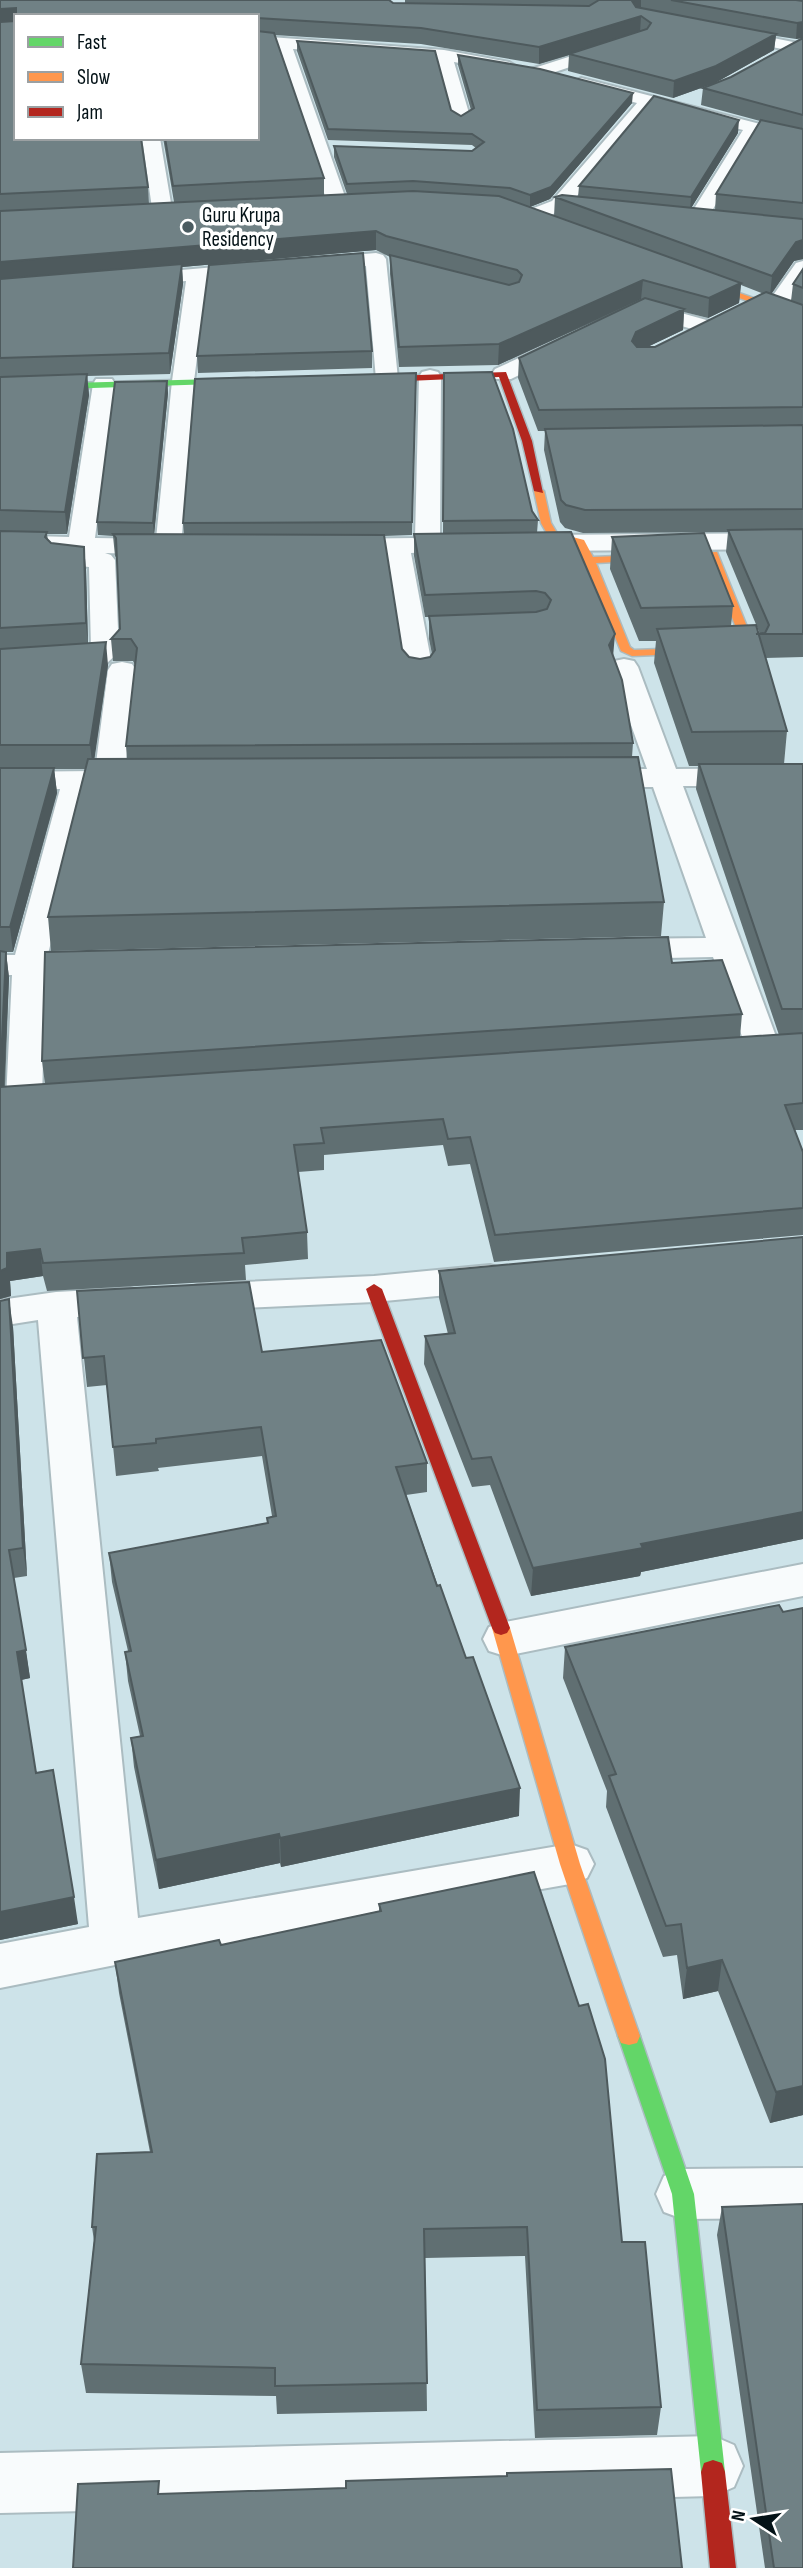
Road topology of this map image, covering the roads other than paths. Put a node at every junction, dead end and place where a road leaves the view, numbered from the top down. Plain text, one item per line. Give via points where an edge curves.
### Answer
1 (706, 30) edge
2 (607, 33) edge
3 (259, 41) edge
4 (283, 43) junction
5 (800, 46) edge
6 (444, 55) junction
7 (776, 58) edge
8 (537, 72) junction
9 (701, 97) edge
10 (649, 99) junction
11 (677, 106) junction
12 (636, 114) junction
13 (462, 120) edge
14 (755, 120) junction
15 (151, 140) edge
16 (803, 140) edge
17 (318, 148) junction
18 (344, 149) edge
19 (338, 205) edge
20 (586, 208) edge
21 (163, 215) edge
22 (723, 223) edge
23 (803, 267) edge
24 (671, 270) edge
25 (197, 273) junction
26 (105, 281) edge
27 (768, 305) junction
28 (803, 318) edge
29 (619, 319) edge
30 (709, 328) junction
31 (584, 335) edge
32 (676, 344) edge
33 (503, 374) junction
34 (430, 377) junction
35 (387, 379) junction
36 (536, 379) edge
37 (267, 380) edge
38 (349, 380) edge
39 (183, 381) junction
40 (104, 384) junction
41 (0, 388) edge
42 (555, 441) edge
43 (527, 442) junction
44 (803, 541) edge
45 (0, 543) edge
46 (510, 543) edge
47 (81, 544) junction
48 (483, 544) edge
49 (397, 546) junction
50 (427, 546) junction
51 (168, 547) junction
52 (196, 547) edge
53 (307, 547) edge
54 (585, 551) junction
55 (0, 560) edge
56 (440, 627) edge
57 (413, 628) junction
58 (0, 662) edge
59 (624, 667) dead end
60 (122, 670) dead end
61 (419, 671) edge
62 (803, 777) edge
63 (555, 778) edge
64 (666, 778) junction
65 (77, 780) junction
66 (109, 780) junction
67 (165, 780) edge
68 (0, 781) edge
69 (724, 947) junction
70 (585, 950) edge
71 (126, 963) edge
72 (14, 965) edge
73 (763, 1050) edge
74 (26, 1100) edge
75 (526, 1275) edge
76 (374, 1289) junction
77 (55, 1305) junction
78 (0, 1313) edge
79 (803, 1580) edge
80 (505, 1639) junction
81 (570, 1864) junction
82 (115, 1943) junction
83 (0, 1966) edge
84 (803, 2193) edge
85 (683, 2194) junction
86 (713, 2466) junction
87 (0, 2483) edge
88 (723, 2568) edge

1 - 5 street
2 - 8 street via 627,41
3 - 4 street
4 - 6 street
4 - 17 street
5 - 7 street
6 - 8 street
6 - 13 street
8 - 10 street
9 - 11 street
10 - 11 street
10 - 12 street
11 - 12 street
11 - 14 street via 733,123
12 - 20 street via 536,213
14 - 16 street
14 - 22 street via 690,219
15 - 21 street
17 - 18 street
17 - 19 street
23 - 27 street
24 - 27 street
25 - 26 street
25 - 35 street via 376,259 385,264
25 - 39 street
27 - 28 street
27 - 30 street
29 - 30 street via 642,308
30 - 32 street
31 - 33 street
33 - 34 street
33 - 36 street
33 - 43 street
34 - 35 street
34 - 50 street
35 - 38 street
37 - 39 street
39 - 40 street
39 - 51 street
40 - 41 street
40 - 47 street
42 - 43 street
43 - 54 street via 551,533
44 - 54 street
45 - 47 street
46 - 54 street
47 - 51 street
48 - 50 street
49 - 50 street
49 - 53 street
49 - 57 street
51 - 52 street
54 - 54 street via 623,645 632,653 750,649 713,554
55 - 58 street via 102,560 105,652 97,657
56 - 57 street
57 - 61 street
59 - 64 street
60 - 66 street
62 - 64 street
63 - 64 street
64 - 69 street
65 - 66 street
65 - 68 street
65 - 72 street
66 - 67 street
69 - 70 street
69 - 73 street
71 - 72 street
72 - 74 street
75 - 76 street
76 - 77 street
76 - 80 street
77 - 78 street
77 - 82 street
79 - 80 street
80 - 81 street
81 - 82 street
81 - 85 street
82 - 83 street
84 - 85 street
85 - 86 street
86 - 87 street
86 - 88 street

